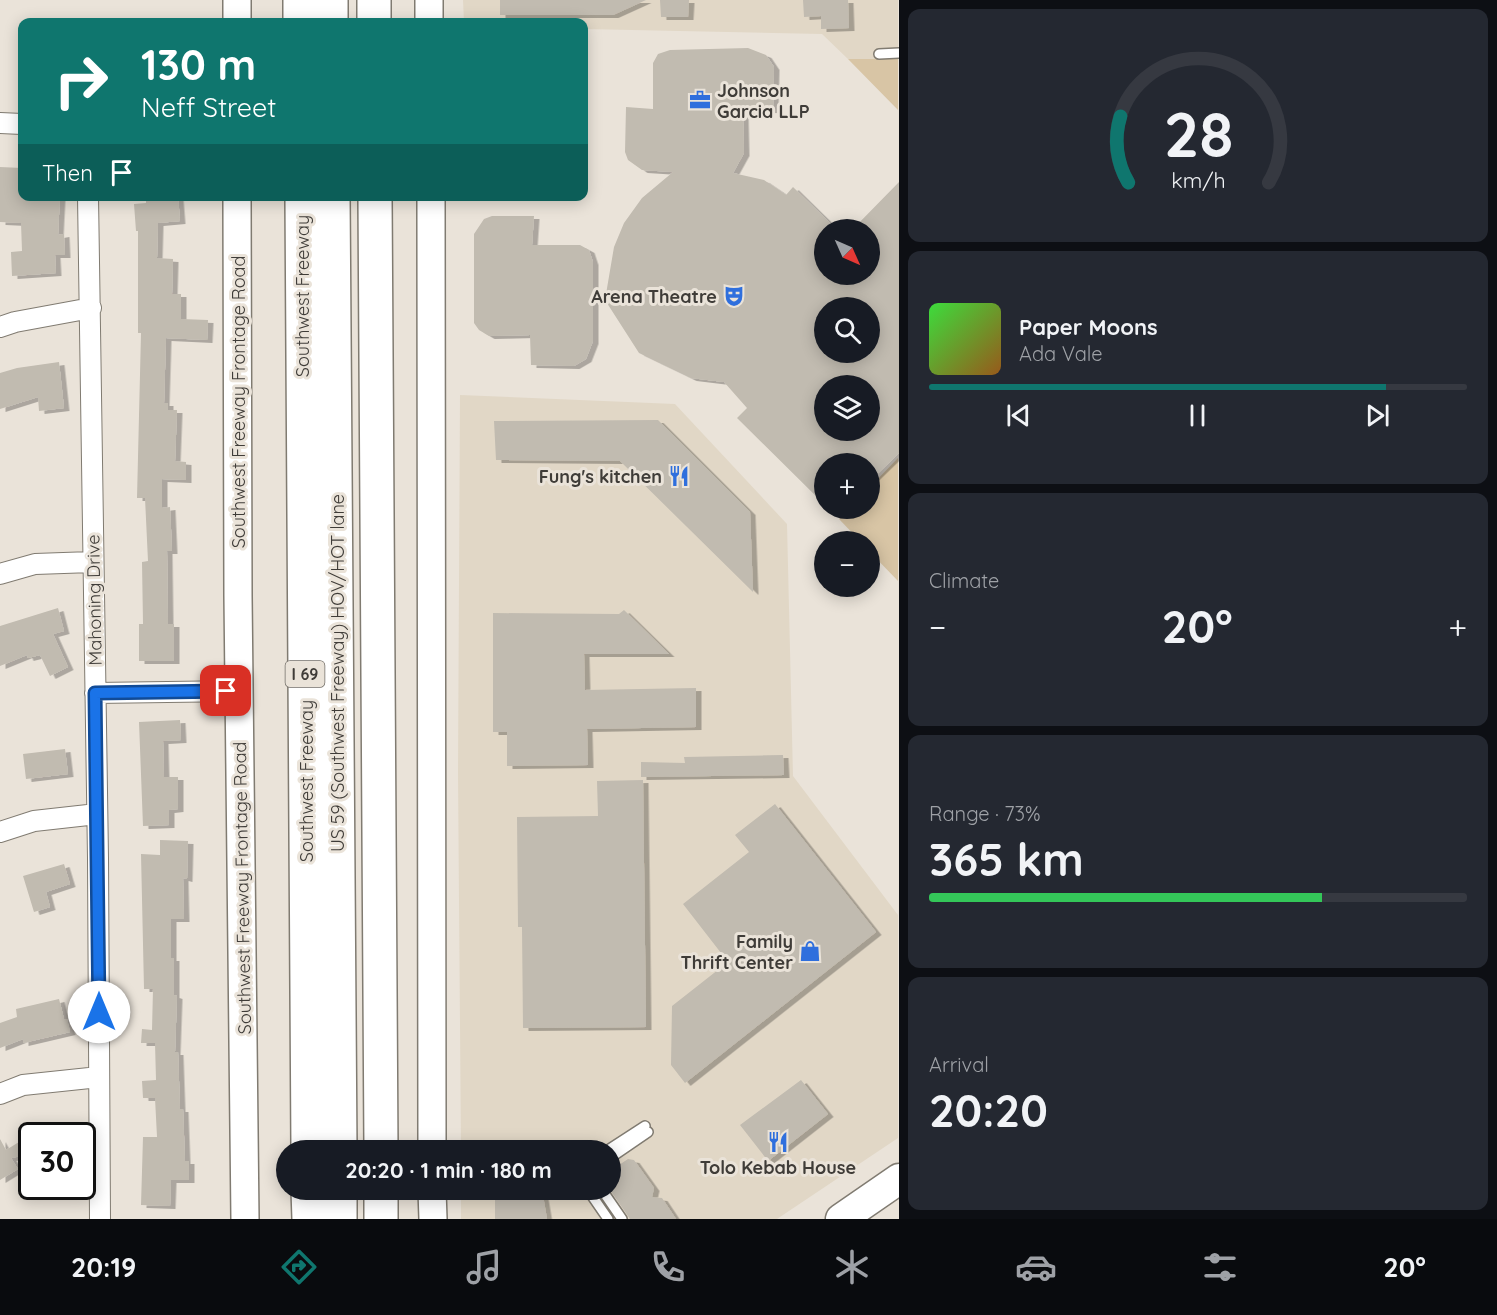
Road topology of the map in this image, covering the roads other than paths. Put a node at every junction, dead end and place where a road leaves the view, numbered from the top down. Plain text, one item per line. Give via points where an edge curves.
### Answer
1 (237, 0) edge
2 (323, 6) edge
3 (237, 18) edge
4 (306, 18) edge
5 (898, 53) edge
6 (879, 54) dead end
7 (0, 123) edge
8 (18, 124) edge
9 (88, 201) edge
10 (237, 201) edge
11 (302, 201) edge
12 (333, 201) edge
13 (375, 201) edge
14 (431, 201) edge
15 (91, 308) junction
16 (0, 327) edge
17 (92, 562) junction
18 (0, 574) edge
19 (240, 691) junction
20 (95, 693) junction
21 (96, 814) junction
22 (0, 832) edge
23 (99, 1077) junction
24 (0, 1094) edge
25 (308, 1140) edge
26 (340, 1140) edge
27 (381, 1140) edge
28 (432, 1140) edge
29 (621, 1143) edge
30 (621, 1149) edge
31 (898, 1179) edge
32 (308, 1200) edge
33 (340, 1200) edge
34 (381, 1200) edge
35 (432, 1200) edge
36 (595, 1200) edge
37 (609, 1200) edge
38 (100, 1219) edge
39 (244, 1219) edge
40 (309, 1219) edge
41 (340, 1219) edge
42 (381, 1219) edge
43 (433, 1219) edge
44 (608, 1219) edge
45 (622, 1219) edge
46 (841, 1219) edge

1 - 3 main road
2 - 4 highway
5 - 6 lane
7 - 8 street
9 - 15 street, Mahoning Drive
10 - 19 main road, Southwest Freeway Frontage Road
11 - 25 highway, Southwest Freeway / I 69
12 - 26 highway, US 59 (Southwest Freeway) HOV/HOT lane
13 - 27 highway
14 - 28 main road
15 - 16 street
15 - 17 street, Mahoning Drive
17 - 18 street via 34,564
17 - 20 street, Mahoning Drive
19 - 20 street
19 - 39 main road, Southwest Freeway Frontage Road
20 - 21 street, Mahoning Drive
21 - 22 street via 34,821
21 - 23 street, Mahoning Drive
23 - 24 street via 23,1085
23 - 38 street, Mahoning Drive
29 - 30 lane via 647,1129
31 - 46 main road
32 - 40 highway
33 - 41 highway
34 - 42 highway
35 - 43 main road
36 - 44 lane
37 - 45 lane

